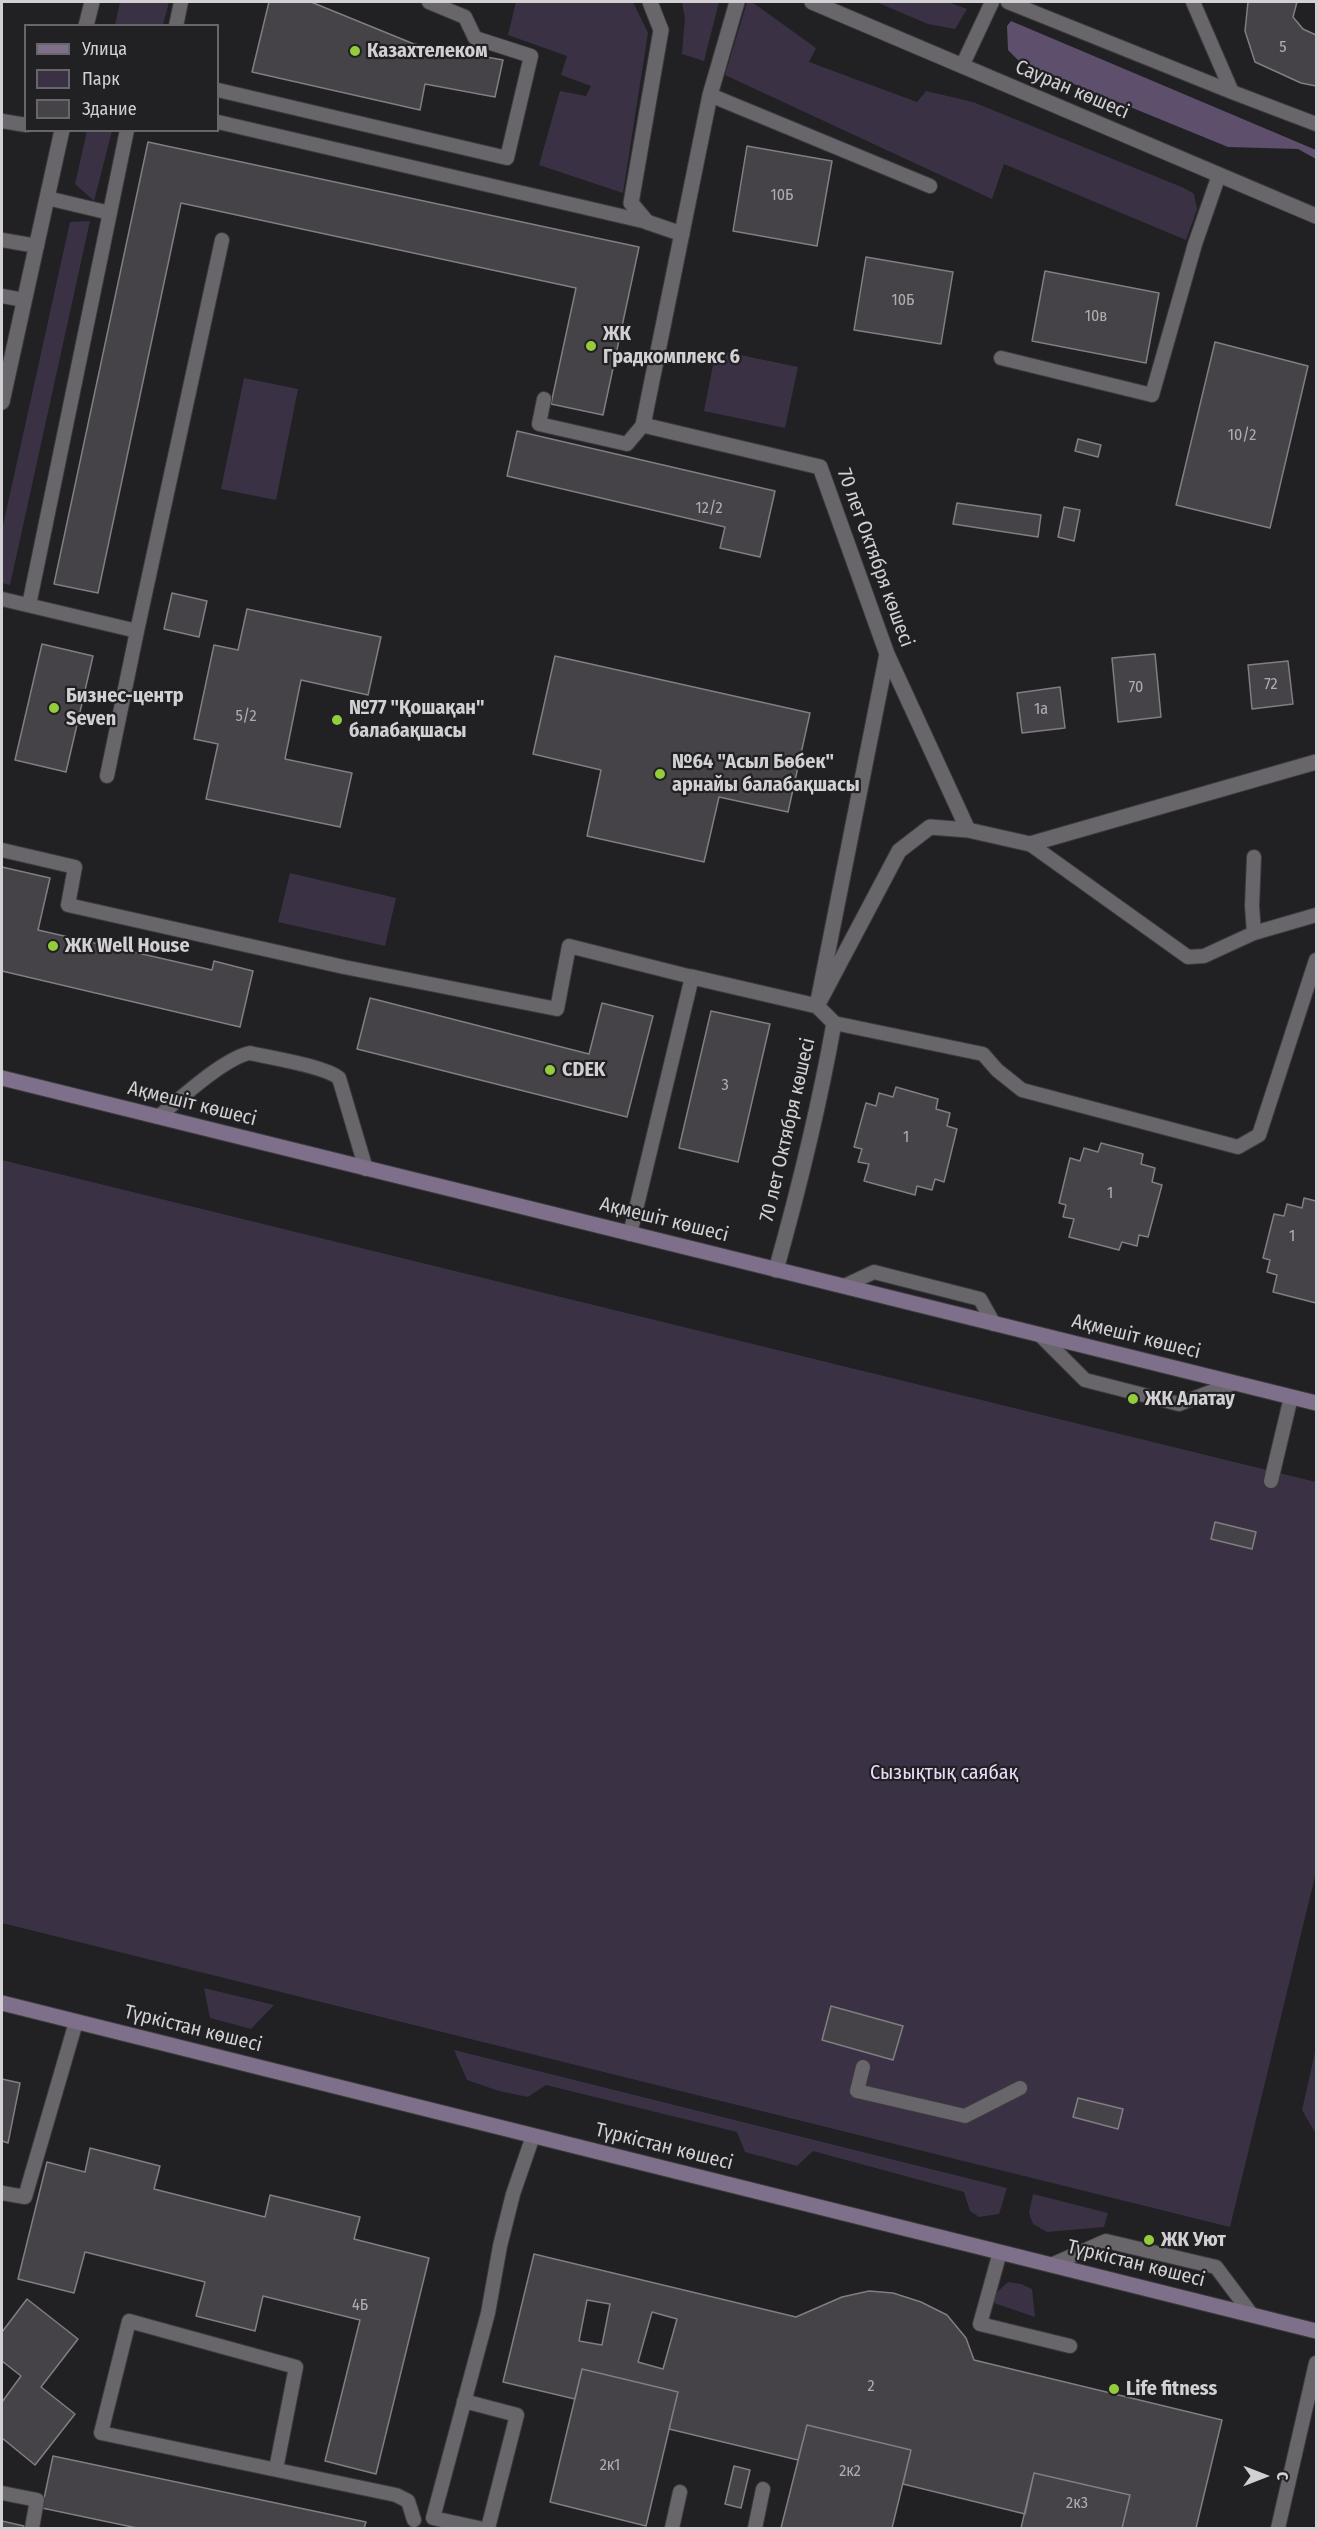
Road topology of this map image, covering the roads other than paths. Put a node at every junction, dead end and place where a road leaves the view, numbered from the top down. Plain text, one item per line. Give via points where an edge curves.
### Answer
1 (92, 2) edge
2 (181, 2) edge
3 (651, 2) edge
4 (737, 2) edge
5 (812, 2) edge
6 (992, 2) edge
7 (1008, 2) edge
8 (1193, 2) edge
9 (434, 3) edge
10 (86, 24) edge
11 (176, 24) edge
12 (962, 66) junction
13 (219, 90) edge
14 (1232, 93) junction
15 (710, 95) junction
16 (2, 121) edge
17 (219, 122) edge
18 (1317, 124) edge
19 (24, 125) edge
20 (58, 132) edge
21 (128, 132) edge
22 (1219, 175) junction
23 (930, 186) dead end
24 (47, 198) junction
25 (110, 213) junction
26 (1317, 216) edge
27 (647, 222) junction
28 (682, 234) junction
29 (2, 240) edge
30 (222, 240) dead end
31 (37, 246) junction
32 (2, 296) edge
33 (24, 300) junction
34 (1001, 358) dead end
35 (544, 399) dead end
36 (2, 402) edge
37 (643, 425) junction
38 (2, 599) edge
39 (29, 605) junction
40 (137, 631) junction
41 (887, 654) junction
42 (1317, 762) edge
43 (107, 776) dead end
44 (968, 830) junction
45 (1030, 843) junction
46 (2, 850) edge
47 (1254, 857) dead end
48 (1317, 915) edge
49 (1254, 933) junction
50 (1317, 960) edge
51 (692, 977) junction
52 (817, 1006) junction
53 (834, 1023) junction
54 (2, 1078) edge
55 (158, 1117) junction
56 (366, 1168) junction
57 (630, 1234) junction
58 (776, 1269) junction
59 (844, 1286) junction
60 (994, 1324) junction
61 (1040, 1335) junction
62 (1234, 1383) junction
63 (1291, 1397) junction
64 (1317, 1403) edge
65 (1271, 1481) dead end
66 (2, 2003) edge
67 (76, 2022) junction
68 (863, 2067) dead end
69 (1020, 2088) dead end
70 (533, 2136) junction
71 (2, 2193) edge
72 (1000, 2252) junction
73 (1051, 2265) junction
74 (1252, 2315) junction
75 (1317, 2331) edge
76 (1070, 2346) dead end
77 (1317, 2363) edge
78 (464, 2401) junction
79 (276, 2469) junction
80 (763, 2489) dead end
81 (680, 2492) dead end
82 (2, 2493) edge
83 (433, 2518) junction
84 (413, 2524) edge
85 (32, 2529) edge
86 (479, 2529) edge
87 (488, 2529) edge
88 (672, 2529) edge
89 (754, 2529) edge
90 (1278, 2529) edge

1 - 10 street
2 - 11 lane
3 - 27 street via 661,30 631,203
4 - 15 street
5 - 12 street, Сауран көшесі
6 - 12 lane
7 - 14 lane
8 - 14 lane
9 - 13 lane via 465,17 475,38 531,56 507,158
12 - 22 street, Сауран көшесі
14 - 18 lane
15 - 23 lane
15 - 28 street
16 - 19 lane
17 - 27 lane
20 - 24 street
21 - 25 lane
22 - 26 street, Сауран көшесі
22 - 34 lane via 1152,396
24 - 25 lane
24 - 31 street
25 - 39 lane
27 - 28 street
28 - 37 street
29 - 31 lane
30 - 40 lane
31 - 33 street
32 - 33 lane
33 - 36 street
35 - 37 lane via 539,424 627,444
37 - 41 street, 70 лет Октября көшесі via 820,466
38 - 39 lane
39 - 40 lane
40 - 43 lane
41 - 44 street, 70 лет Октября көшесі
41 - 52 street
42 - 45 street
44 - 45 street
44 - 52 street via 930,827 900,851
45 - 49 lane via 1188,957 1214,953
46 - 51 lane via 75,867 68,905 344,968 557,1009 569,946
47 - 49 lane
48 - 49 lane
50 - 53 lane via 1259,1135 1238,1148 1022,1090 983,1054
51 - 52 street
51 - 57 lane
52 - 53 street, 70 лет Октября көшесі
53 - 58 street, 70 лет Октября көшесі via 822,1091
54 - 55 main road, Ақмешіт көшесі
55 - 56 main road, Ақмешіт көшесі
55 - 56 lane via 242,1055 250,1053 297,1064 339,1078
56 - 57 main road, Ақмешіт көшесі
57 - 58 main road, Ақмешіт көшесі
58 - 59 main road, Ақмешіт көшесі
59 - 60 main road, Ақмешіт көшесі
59 - 60 lane via 874,1272 981,1299
60 - 61 main road, Ақмешіт көшесі
61 - 62 main road, Ақмешіт көшесі
61 - 62 lane via 1085,1380 1179,1404
62 - 63 main road, Ақмешіт көшесі
63 - 64 main road, Ақмешіт көшесі
63 - 65 lane
66 - 67 main road, Түркістан көшесі
67 - 70 main road, Түркістан көшесі
67 - 71 lane via 25,2197
68 - 69 lane via 857,2091 964,2116
70 - 72 main road, Түркістан көшесі
70 - 78 lane via 513,2194 488,2313
72 - 73 main road, Түркістан көшесі
72 - 76 lane via 980,2324
73 - 74 main road, Түркістан көшесі
73 - 74 lane via 1106,2241 1216,2267
74 - 75 main road, Түркістан көшесі
77 - 90 lane
78 - 83 lane
78 - 87 lane via 517,2415
79 - 79 lane via 101,2433 129,2321 296,2367
79 - 84 lane via 396,2495 408,2501
80 - 89 lane
81 - 88 lane
82 - 85 lane via 37,2500
83 - 84 lane
83 - 86 lane

